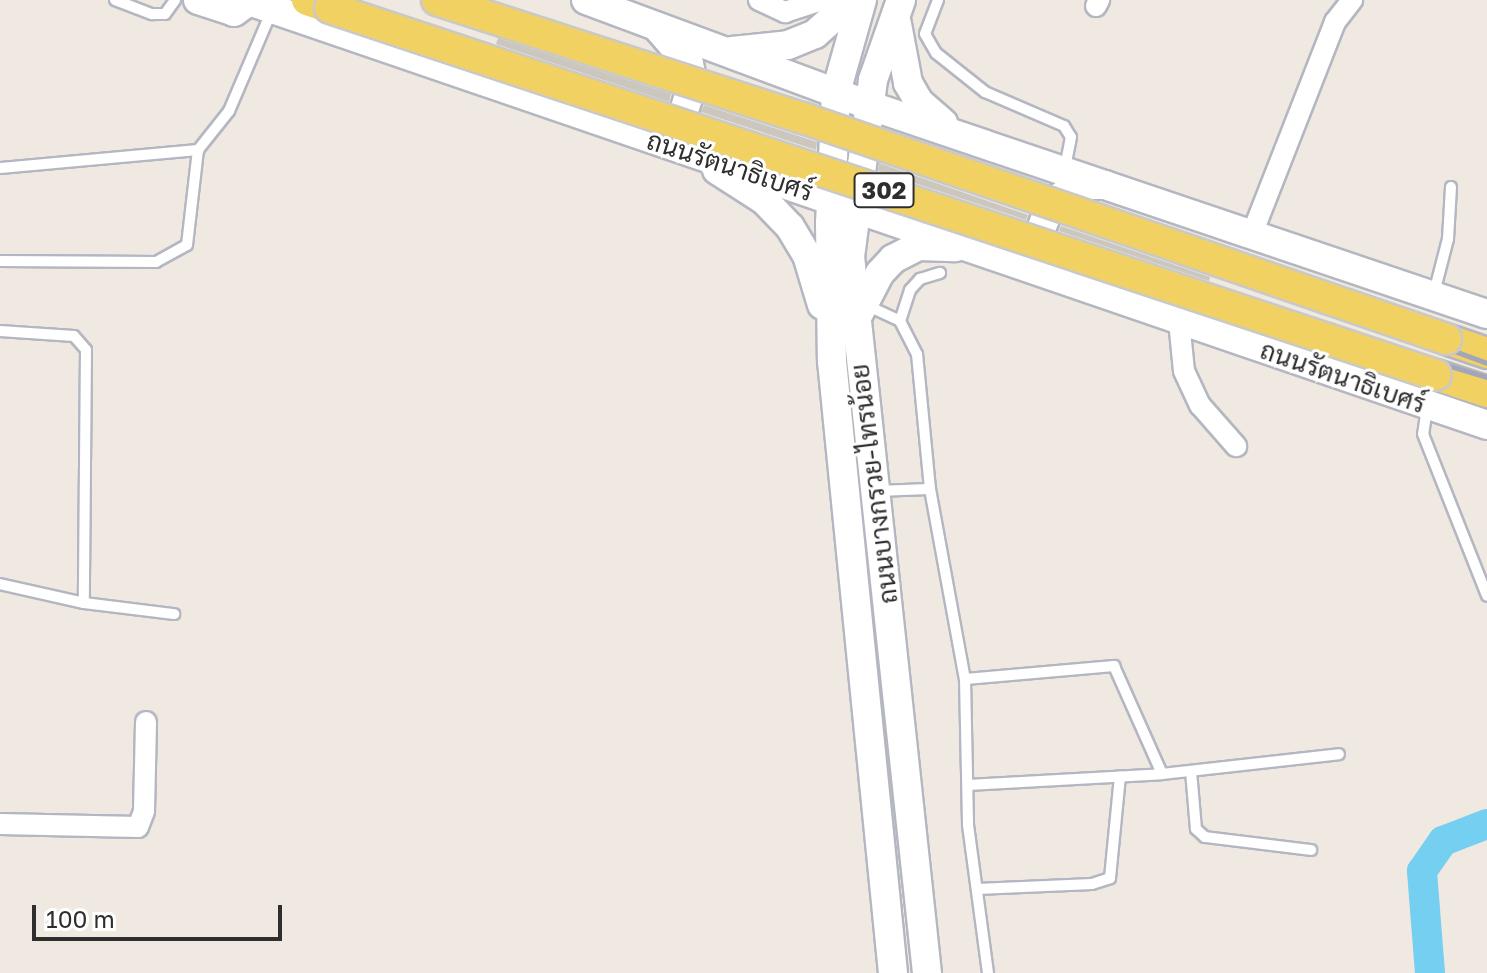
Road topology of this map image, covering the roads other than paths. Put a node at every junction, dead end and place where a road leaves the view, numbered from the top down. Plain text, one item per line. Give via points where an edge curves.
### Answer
1 (115, 0) edge
2 (175, 0) edge
3 (198, 0) edge
4 (437, 0) edge
5 (586, 0) edge
6 (759, 0) edge
7 (938, 0) edge
8 (1352, 0) edge
9 (256, 3) edge
10 (319, 4) edge
11 (854, 8) edge
12 (895, 17) edge
13 (654, 23) junction
14 (727, 52) junction
15 (836, 92) junction
16 (868, 105) junction
17 (627, 133) junction
18 (955, 133) junction
19 (681, 148) junction
20 (198, 150) junction
21 (0, 168) edge
22 (1065, 168) junction
23 (1451, 187) dead end
24 (1123, 190) junction
25 (842, 202) junction
26 (1252, 234) junction
27 (0, 261) edge
28 (1018, 262) junction
29 (940, 273) dead end
30 (1082, 284) junction
31 (1433, 295) junction
32 (860, 313) junction
33 (1487, 314) edge
34 (900, 321) junction
35 (1179, 321) junction
36 (0, 331) edge
37 (1487, 353) edge
38 (832, 361) junction
39 (1487, 392) edge
40 (1428, 406) junction
41 (1487, 425) edge
42 (1236, 446) dead end
43 (930, 489) junction
44 (876, 491) junction
45 (0, 584) edge
46 (1487, 596) edge
47 (84, 603) junction
48 (174, 614) dead end
49 (965, 679) junction
50 (146, 722) dead end
51 (1339, 754) dead end
52 (1191, 771) junction
53 (1162, 774) junction
54 (1120, 776) junction
55 (968, 785) junction
56 (0, 824) edge
57 (1311, 850) dead end
58 (977, 889) junction
59 (893, 973) edge
60 (927, 973) edge
61 (988, 973) edge

1 - 2 lane via 152,14 165,14
3 - 9 main road via 234,12
4 - 37 main road, 302, bridge via 803,118
5 - 13 main road
6 - 11 street via 785,12 821,0
7 - 22 lane via 925,34 936,53 985,92 1064,126 1071,137
8 - 26 street via 1335,22
9 - 17 main road, ถนนรัตนาธิเบศร์ / 302
9 - 20 lane via 229,111
10 - 39 main road, ถนนรัตนาธิเบศร์ / 302, bridge
11 - 12 main road
11 - 14 main road via 788,45
11 - 15 main road, ถนนบางกรวย-ไทรน้อย
12 - 16 main road, ถนนบางกรวย-ไทรน้อย
12 - 18 main road via 908,83 925,108
13 - 14 main road
13 - 17 main road via 689,64 693,83 688,107 666,131 648,136
14 - 15 main road
15 - 16 main road
15 - 25 main road, ถนนบางกรวย-ไทรน้อย
16 - 18 main road
16 - 25 main road, ถนนบางกรวย-ไทรน้อย
17 - 19 main road, ถนนรัตนาธิเบศร์ / 302
18 - 22 main road
19 - 25 main road, ถนนรัตนาธิเบศร์ / 302
19 - 38 main road via 764,200 790,227 819,285
20 - 21 lane
20 - 27 lane via 187,245 171,257 156,262
22 - 24 main road
23 - 31 lane via 1448,239
24 - 26 main road
24 - 30 main road via 1078,185 1061,194 1043,219 1044,254 1054,267
25 - 28 main road, ถนนรัตนาธิเบศร์ / 302
25 - 32 main road, ถนนบางกรวย-ไทรน้อย
25 - 38 main road, ถนนบางกรวย-ไทรน้อย
26 - 31 main road
28 - 30 main road, ถนนรัตนาธิเบศร์ / 302
28 - 32 main road via 948,245 919,246 880,273
29 - 34 lane via 920,279 910,290
30 - 35 main road, ถนนรัตนาธิเบศร์ / 302
31 - 33 main road
32 - 34 lane
32 - 44 main road, ถนนบางกรวย-ไทรน้อย
34 - 43 lane via 917,354
35 - 40 main road, ถนนรัตนาธิเบศร์ / 302
35 - 42 street via 1184,371 1200,405
36 - 47 lane via 74,336 86,350
38 - 59 main road, ถนนบางกรวย-ไทรน้อย
40 - 41 main road, ถนนรัตนาธิเบศร์ / 302
40 - 46 lane via 1423,434
43 - 44 lane
43 - 49 lane
44 - 60 main road, ถนนบางกรวย-ไทรน้อย
45 - 47 lane
47 - 48 lane
49 - 53 lane via 1114,666
49 - 55 lane
50 - 56 street via 144,811 138,827
51 - 52 lane
52 - 53 lane
52 - 57 lane via 1196,829 1205,837
53 - 54 lane
54 - 55 lane
54 - 58 lane via 1110,878 1092,884
55 - 58 lane
58 - 61 lane

